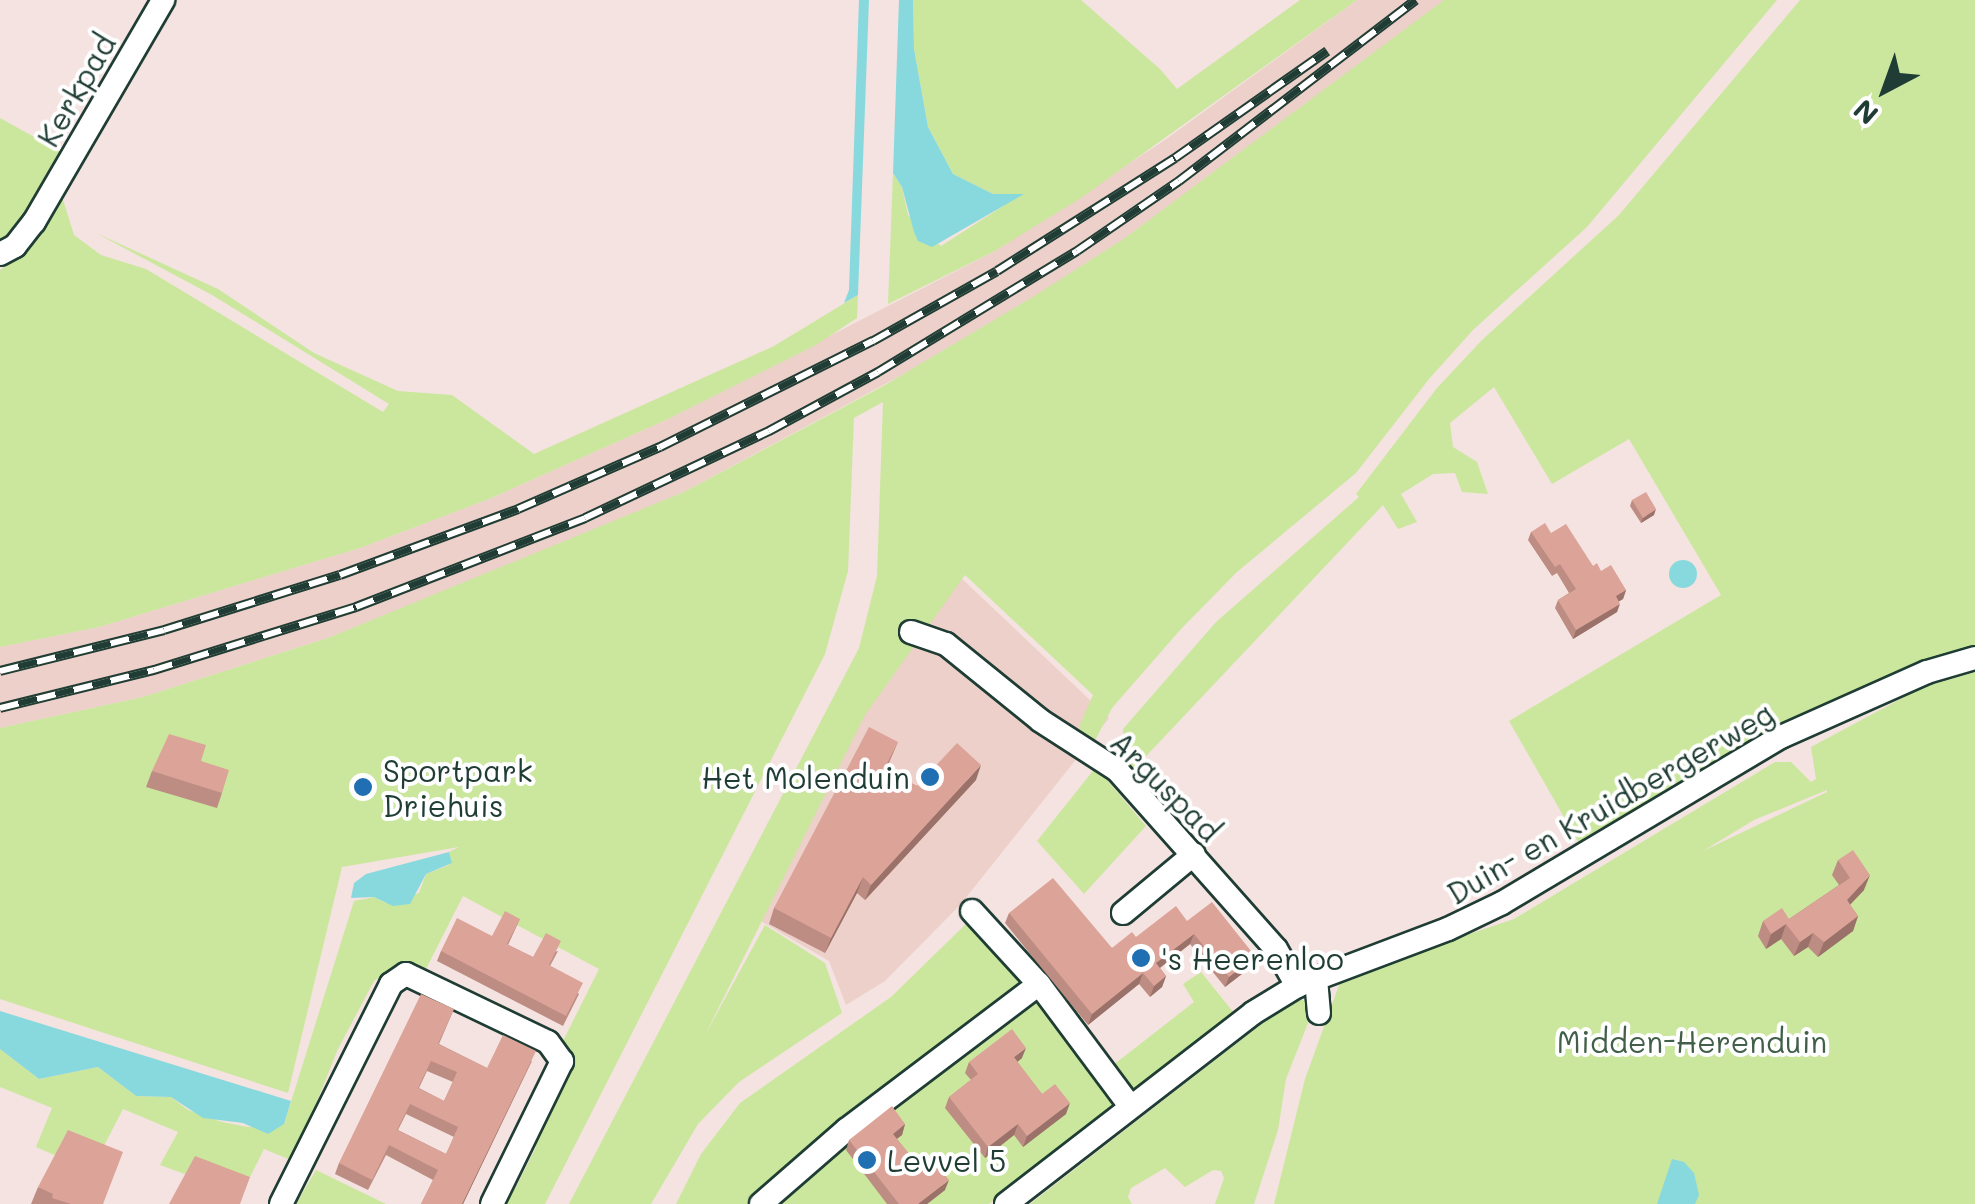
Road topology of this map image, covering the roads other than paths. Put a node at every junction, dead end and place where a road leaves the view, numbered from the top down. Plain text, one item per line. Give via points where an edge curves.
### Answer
1 (163, 0) edge
2 (0, 254) edge
3 (911, 632) dead end
4 (1975, 658) edge
5 (1194, 854) junction
6 (972, 910) dead end
7 (1123, 913) dead end
8 (1306, 983) junction
9 (1040, 984) junction
10 (1319, 1013) dead end
11 (1130, 1106) junction
12 (282, 1204) edge
13 (492, 1204) edge
14 (760, 1204) edge
15 (1006, 1204) edge

1 - 2 street, Kerkpad via 34,222
3 - 5 street, Arguspad via 946,644 1041,720 1097,754
4 - 8 street, Duin- en Kruidbergerweg via 1927,672 1781,737 1448,930
5 - 7 street
5 - 8 street, Arguspad
6 - 9 street
8 - 10 street
8 - 11 street, Duin- en Kruidbergerweg via 1253,1013
9 - 11 street
9 - 14 street via 846,1130
11 - 15 street, Duin- en Kruidbergerweg
12 - 13 street via 390,984 406,974 548,1042 562,1061

